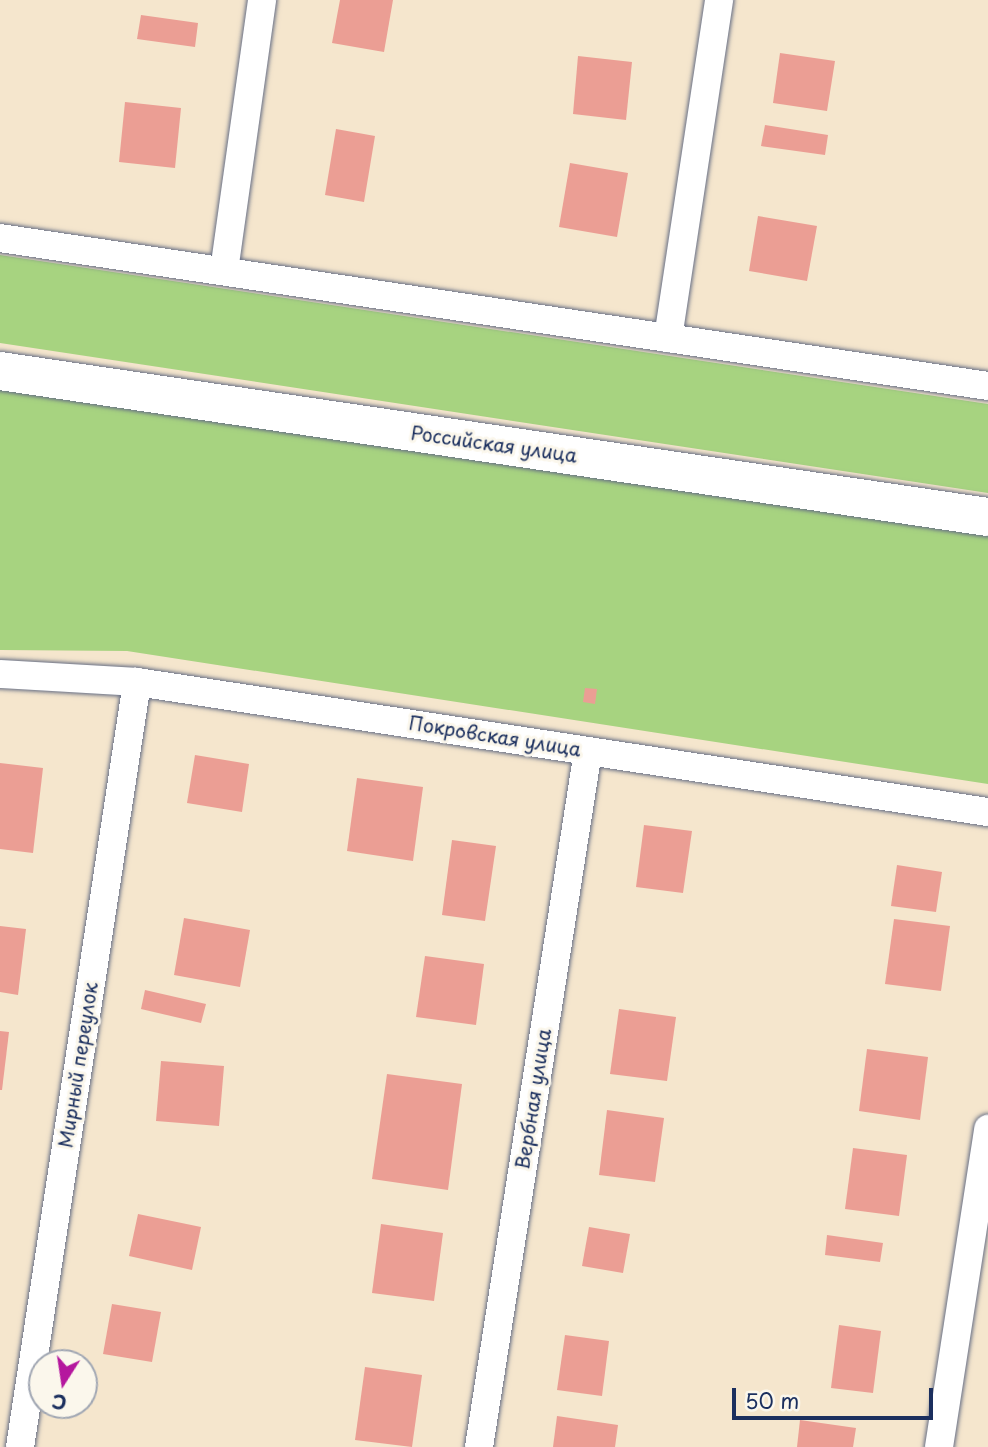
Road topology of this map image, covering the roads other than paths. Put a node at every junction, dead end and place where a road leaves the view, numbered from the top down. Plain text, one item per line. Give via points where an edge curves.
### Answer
1 (262, 0) edge
2 (719, 0) edge
3 (0, 238) edge
4 (224, 271) junction
5 (668, 338) junction
6 (0, 371) edge
7 (988, 386) edge
8 (988, 517) edge
9 (0, 674) edge
10 (137, 682) junction
11 (588, 751) junction
12 (988, 812) edge
13 (988, 1129) edge
14 (20, 1447) edge
15 (479, 1447) edge
16 (939, 1447) edge

1 - 4 street
2 - 5 street
3 - 4 street
4 - 5 street
5 - 7 street
6 - 8 main road, Российская улица
9 - 10 street, Покровская улица
10 - 11 street, Покровская улица
10 - 14 street, Мирный переулок
11 - 12 street, Покровская улица
11 - 15 street, Вербная улица
13 - 16 street

